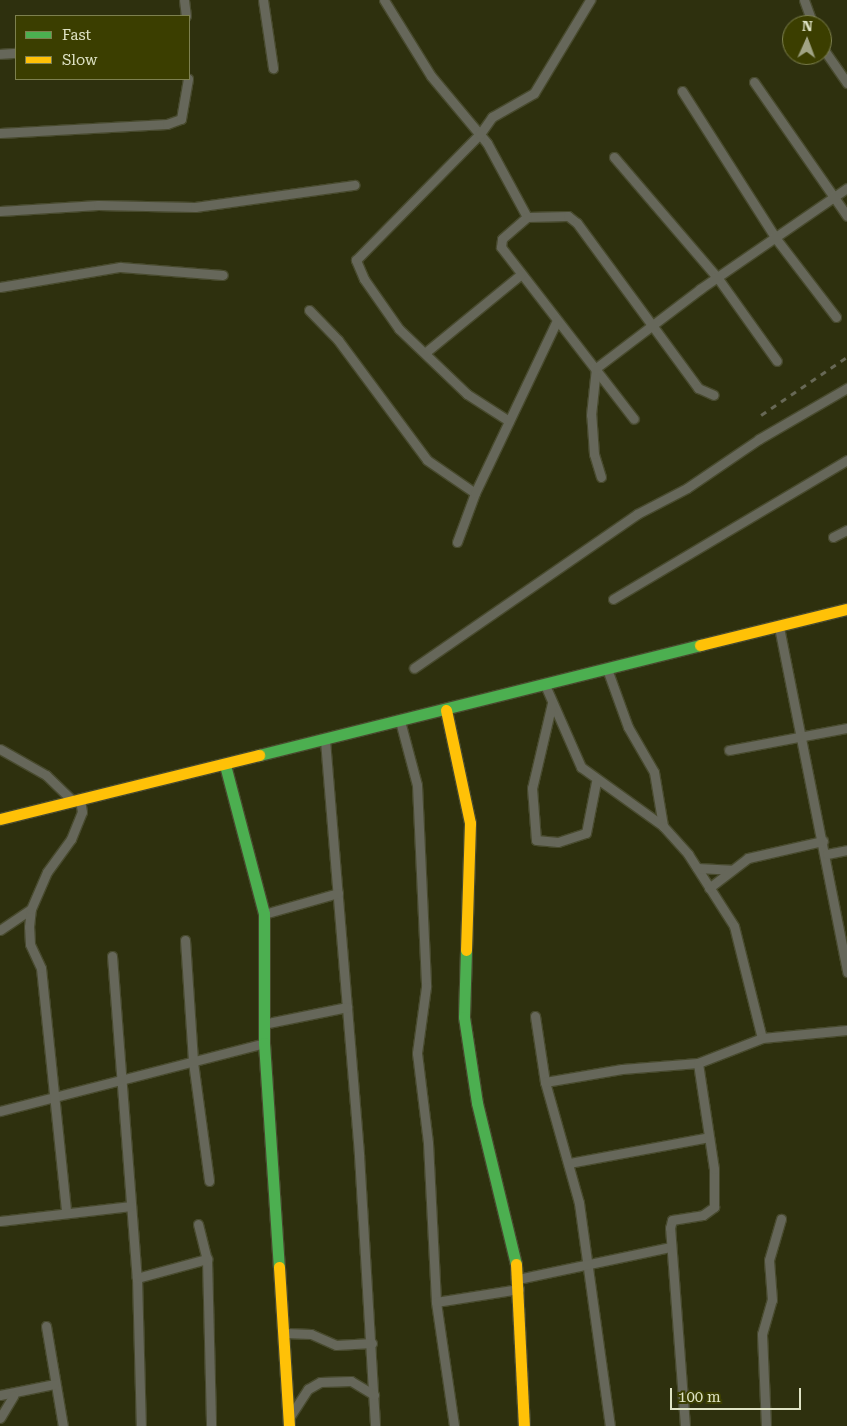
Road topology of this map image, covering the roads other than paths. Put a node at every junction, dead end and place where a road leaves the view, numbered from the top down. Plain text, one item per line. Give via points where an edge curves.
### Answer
1 (184, 0) edge
2 (263, 0) edge
3 (384, 0) edge
4 (590, 0) edge
5 (804, 0) edge
6 (186, 15) edge
7 (809, 15) edge
8 (15, 53) edge
9 (0, 54) edge
10 (832, 62) edge
11 (273, 68) dead end
12 (188, 80) edge
13 (754, 82) dead end
14 (847, 84) edge
15 (682, 91) dead end
16 (0, 133) edge
17 (480, 134) junction
18 (614, 157) dead end
19 (354, 185) dead end
20 (847, 188) edge
21 (832, 200) junction
22 (0, 211) edge
23 (847, 216) edge
24 (527, 217) junction
25 (777, 240) junction
26 (223, 275) dead end
27 (520, 275) junction
28 (717, 277) junction
29 (0, 287) edge
30 (309, 310) dead end
31 (836, 317) dead end
32 (557, 320) junction
33 (652, 327) junction
34 (426, 352) junction
35 (777, 361) dead end
36 (596, 368) junction
37 (847, 388) edge
38 (714, 395) dead end
39 (634, 419) dead end
40 (509, 421) junction
41 (847, 460) edge
42 (601, 477) dead end
43 (475, 493) junction
44 (847, 530) edge
45 (833, 536) dead end
46 (457, 542) dead end
47 (613, 599) dead end
48 (847, 609) edge
49 (779, 627) junction
50 (414, 668) dead end
51 (607, 669) junction
52 (545, 685) junction
53 (552, 703) junction
54 (446, 710) junction
55 (400, 721) junction
56 (847, 728) edge
57 (800, 739) junction
58 (325, 740) junction
59 (0, 750) edge
60 (729, 750) dead end
61 (225, 765) junction
62 (596, 782) junction
63 (76, 800) junction
64 (0, 819) edge
65 (663, 826) junction
66 (824, 841) junction
67 (847, 850) edge
68 (827, 854) junction
69 (697, 868) junction
70 (731, 870) junction
71 (709, 888) junction
72 (338, 893) junction
73 (31, 909) junction
74 (264, 914) junction
75 (0, 930) edge
76 (185, 940) dead end
77 (845, 946) edge
78 (112, 956) dead end
79 (847, 972) edge
80 (347, 1007) junction
81 (535, 1016) dead end
82 (263, 1024) junction
83 (847, 1030) edge
84 (762, 1038) junction
85 (264, 1042) junction
86 (193, 1062) junction
87 (698, 1063) junction
88 (120, 1080) junction
89 (545, 1082) junction
90 (56, 1096) junction
91 (0, 1111) edge
92 (709, 1136) junction
93 (569, 1163) junction
94 (209, 1181) dead end
95 (131, 1206) junction
96 (66, 1210) junction
97 (781, 1219) dead end
98 (0, 1221) edge
99 (198, 1224) dead end
100 (670, 1247) junction
101 (207, 1259) junction
102 (589, 1262) junction
103 (138, 1278) junction
104 (518, 1284) junction
105 (436, 1302) junction
106 (46, 1326) dead end
107 (285, 1333) junction
108 (372, 1343) junction
109 (54, 1384) junction
110 (0, 1395) edge
111 (374, 1395) junction
112 (13, 1396) junction
113 (0, 1418) edge
114 (289, 1422) edge
115 (63, 1426) edge
116 (141, 1426) edge
117 (211, 1426) edge
118 (375, 1426) edge
119 (454, 1426) edge
120 (524, 1426) edge
121 (610, 1426) edge
122 (685, 1426) edge
123 (766, 1426) edge

1 - 6 street
2 - 11 street
3 - 17 street via 430,76
4 - 17 street via 534,93 505,106 482,127
5 - 7 street
8 - 9 street
10 - 14 street
12 - 16 street via 181,119 167,124
13 - 21 street
15 - 25 street
17 - 24 street
17 - 34 street via 356,260 385,310
18 - 28 street
19 - 22 street via 195,207 107,205
20 - 21 street
21 - 23 street
21 - 25 street
24 - 27 street via 500,243
24 - 33 street via 568,216 577,223
25 - 28 street
25 - 31 street
26 - 29 street via 120,267
27 - 32 street
27 - 34 street
28 - 33 street
28 - 35 street
30 - 43 street via 338,340 426,460
32 - 36 street
32 - 40 street
33 - 36 street
33 - 38 street via 698,388
34 - 40 street via 468,394
36 - 39 street via 612,395
36 - 42 street via 591,414 594,454
37 - 50 street via 759,439 688,488 637,514
40 - 43 street
41 - 47 street
43 - 46 street
44 - 45 street
48 - 49 street
49 - 51 street
49 - 57 street
51 - 52 street
51 - 65 street via 628,727 654,772
52 - 53 street
52 - 54 street
53 - 62 street via 567,743
53 - 62 street via 532,788 536,840 558,842 586,833
54 - 55 street
54 - 104 street via 470,823 466,1036
55 - 58 street
55 - 105 street via 417,784 426,987 416,1053 428,1143
56 - 57 street
57 - 60 street
57 - 66 street
58 - 61 street
58 - 72 street
59 - 63 street via 46,775
61 - 63 street
61 - 74 street
62 - 65 street via 632,801
63 - 64 street
63 - 73 street via 82,812 72,839 46,872
65 - 69 street
66 - 68 street
66 - 70 street via 758,854
67 - 68 street
68 - 77 street
69 - 70 street
69 - 71 street
70 - 71 street
71 - 84 street via 734,926
72 - 74 street
72 - 80 street
73 - 75 street
73 - 90 street via 30,944 41,968
74 - 82 street
76 - 86 street
77 - 79 street
78 - 88 street
80 - 82 street
80 - 108 street
81 - 89 street
82 - 85 street
83 - 84 street
84 - 87 street
85 - 86 street
85 - 107 street
86 - 88 street
86 - 94 street
87 - 89 street via 622,1069
87 - 92 street
88 - 90 street
88 - 95 street
89 - 93 street
90 - 91 street
90 - 96 street
92 - 93 street
92 - 100 street via 714,1206 703,1215 672,1220
93 - 102 street
95 - 96 street
95 - 103 street
96 - 98 street
97 - 123 street via 769,1260 772,1300 762,1334
99 - 101 street
100 - 102 street
100 - 122 street
101 - 103 street
101 - 117 street
102 - 104 street
102 - 121 street
103 - 116 street
104 - 105 street
104 - 120 street
105 - 119 street
106 - 109 street
107 - 108 street via 311,1334 336,1344
107 - 114 street
108 - 111 street
109 - 112 street
109 - 115 street
110 - 112 street
111 - 114 street via 351,1380 320,1382 308,1389
111 - 118 street
112 - 113 street

